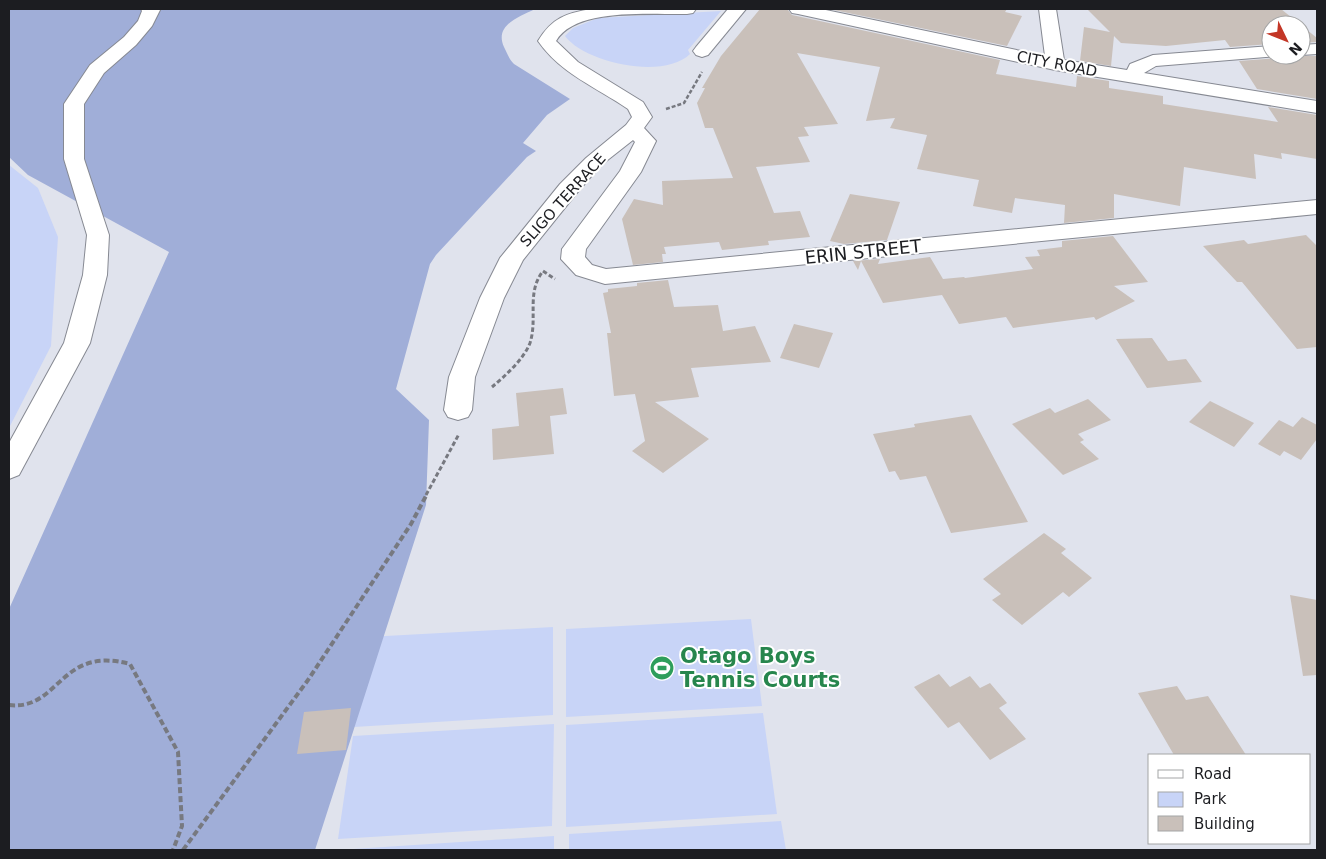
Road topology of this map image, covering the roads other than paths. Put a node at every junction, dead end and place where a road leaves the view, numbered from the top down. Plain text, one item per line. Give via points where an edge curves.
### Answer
1 (149, 9) edge
2 (687, 9) edge
3 (737, 9) edge
4 (798, 9) edge
5 (1048, 9) edge
6 (702, 51) dead end
7 (1261, 53) edge
8 (1055, 64) junction
9 (1133, 78) junction
10 (1317, 107) edge
11 (633, 129) junction
12 (1317, 207) edge
13 (458, 410) road end
14 (9, 468) edge

1 - 14 street via 146,22 98,69 74,104 74,159 98,235 95,275 77,343
2 - 11 street via 597,13 567,20 549,35 550,47 562,58 636,106 642,117
3 - 6 street
4 - 8 street, CITY ROAD
5 - 8 street
7 - 9 street via 1153,61 1137,68
8 - 9 street, CITY ROAD
9 - 10 street, CITY ROAD
11 - 12 street, ERIN STREET via 646,141 630,172 574,249 572,260 584,270 605,277
11 - 13 street, SLIGO TERRACE via 593,162 512,258 492,298 462,377

